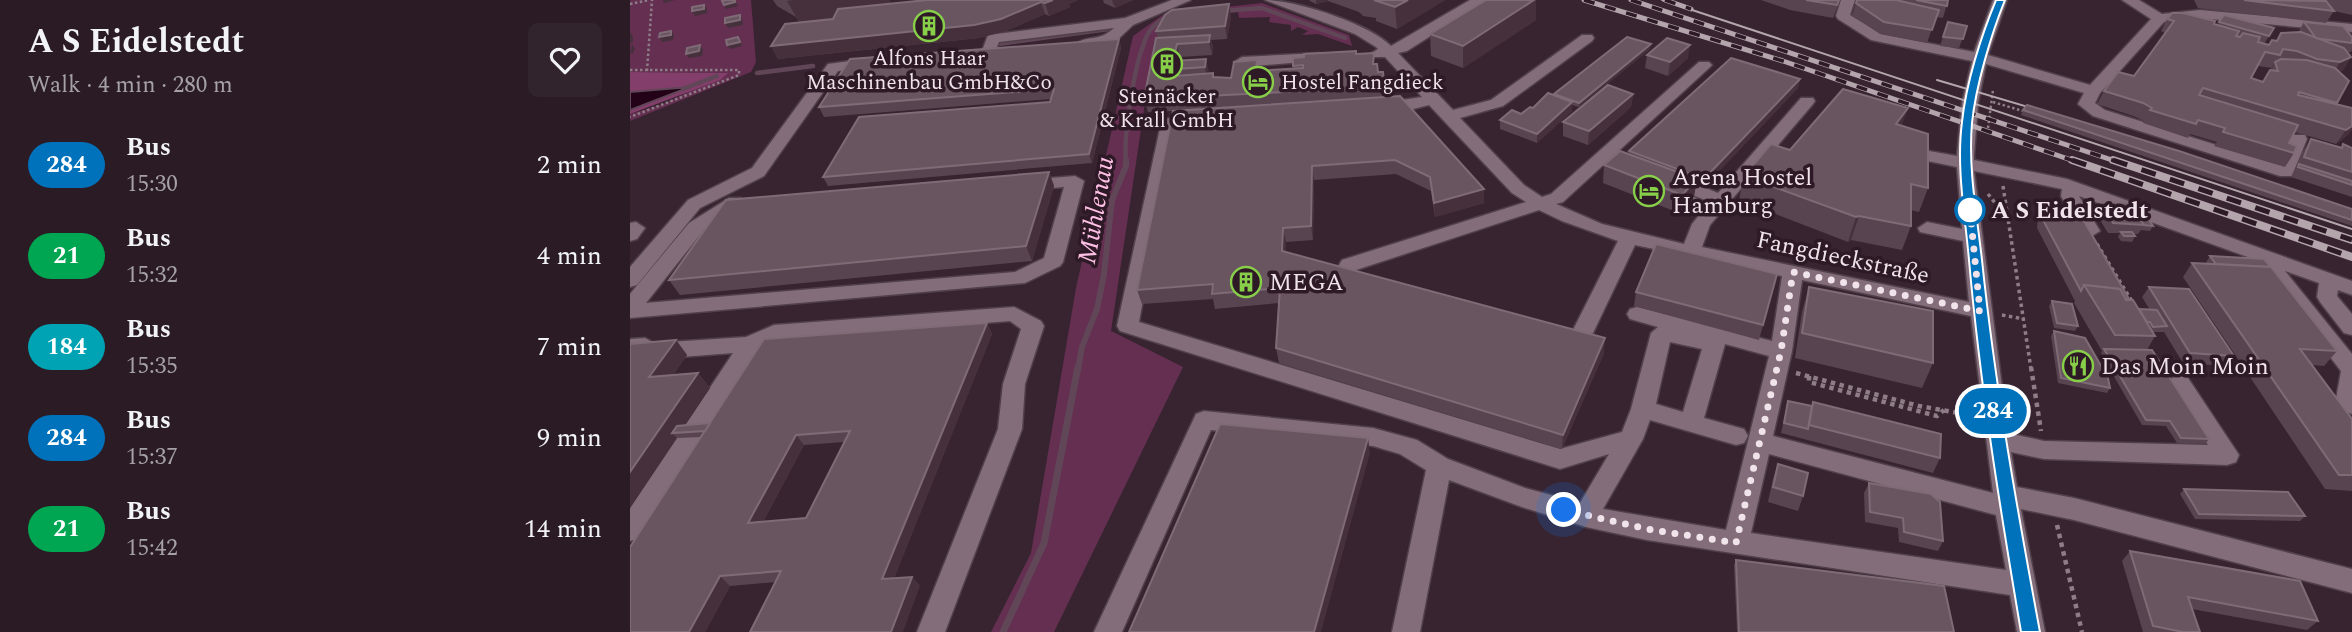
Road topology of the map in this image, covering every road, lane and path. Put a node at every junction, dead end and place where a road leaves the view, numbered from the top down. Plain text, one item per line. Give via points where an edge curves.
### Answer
1 (651, 0) edge
2 (1184, 0) edge
3 (1272, 0) edge
4 (1480, 0) edge
5 (1848, 0) edge
6 (2000, 0) edge
7 (2129, 0) edge
8 (630, 4) edge
9 (2317, 9) edge
10 (2160, 18) junction
11 (2352, 18) edge
12 (2352, 28) edge
13 (1587, 38) dead end
14 (972, 53) edge
15 (1390, 53) junction
16 (1363, 54) edge
17 (1336, 56) edge
18 (1987, 60) junction
19 (889, 61) edge
20 (1242, 62) edge
21 (1704, 65) dead end
22 (630, 70) edge
23 (647, 71) junction
24 (2093, 91) junction
25 (1973, 96) junction
26 (1433, 99) junction
27 (1807, 101) dead end
28 (1992, 102) junction
29 (1356, 109) edge
30 (2031, 113) edge
31 (1450, 116) junction
32 (630, 117) edge
33 (1222, 118) edge
34 (1988, 128) dead end
35 (2320, 148) edge
36 (1605, 155) junction
37 (1929, 156) edge
38 (1966, 163) junction
39 (1629, 164) edge
40 (758, 172) junction
41 (1652, 173) edge
42 (2001, 175) dead end
43 (1006, 186) edge
44 (2071, 187) junction
45 (1721, 201) junction
46 (759, 205) edge
47 (1540, 205) junction
48 (731, 207) junction
49 (1927, 228) dead end
50 (630, 229) edge
51 (2090, 231) joint
52 (630, 236) edge
53 (1630, 236) junction
54 (1973, 237) junction
55 (1691, 250) junction
56 (2261, 254) junction
57 (1349, 265) dead end
58 (1793, 272) junction
59 (630, 280) edge
60 (2330, 280) junction
61 (2352, 288) edge
62 (2136, 308) edge
63 (630, 309) edge
64 (1986, 312) junction
65 (1637, 314) dead end
66 (2024, 319) junction
67 (1585, 328) dead end
68 (2352, 328) edge
69 (750, 344) junction
70 (630, 347) edge
71 (1779, 359) junction
72 (2180, 384) dead end
73 (2352, 405) edge
74 (1643, 409) junction
75 (1969, 415) dead end
76 (1691, 423) junction
77 (1631, 439) junction
78 (1748, 439) junction
79 (1997, 440) junction
80 (2045, 450) junction
81 (1439, 466) junction
82 (2006, 501) junction
83 (2052, 504) junction
84 (1586, 516) junction
85 (630, 530) edge
86 (1736, 543) junction
87 (2352, 580) edge
88 (2021, 586) junction
89 (931, 632) edge
90 (1108, 632) edge
91 (1406, 632) edge
92 (2031, 632) edge
93 (2082, 632) edge

1 - 8 path
1 - 23 path
2 - 14 street via 1128,22 1107,42
3 - 15 street, Fangdieckstraße via 1360,31
4 - 15 street
5 - 18 street via 1843,16 1876,37
6 - 18 street
7 - 10 street
9 - 11 street
10 - 12 street via 2200,14
10 - 24 street via 2112,80
13 - 31 street via 1497,103
15 - 16 street
15 - 26 street, Fangdieckstraße
17 - 20 street
18 - 24 street
18 - 25 street
18 - 28 path
19 - 40 street via 833,66
21 - 36 street
22 - 23 path
23 - 32 path via 739,70 740,75
24 - 35 street via 2086,104 2099,113 2286,172 2293,137
25 - 28 path
25 - 38 street
26 - 29 street
26 - 31 street, Fangdieckstraße
27 - 45 street
28 - 30 path
28 - 34 path
31 - 47 street, Fangdieckstraße via 1518,189
33 - 77 street via 1168,122 1128,327 1560,459
36 - 39 street
36 - 47 street via 1557,198
37 - 38 street
38 - 44 street
38 - 54 street
40 - 48 street
40 - 59 street via 694,204
41 - 45 street
42 - 66 path
43 - 63 street via 1075,181 1053,262 1018,278
44 - 51 street via 2070,196
44 - 56 street
45 - 55 street via 1701,225
46 - 48 street
47 - 53 street, Fangdieckstraße via 1589,226
47 - 57 street
48 - 63 street via 696,227
49 - 54 street
50 - 52 street via 636,228
51 - 62 path
53 - 55 street, Fangdieckstraße
53 - 67 street
54 - 64 street
55 - 58 street, Fangdieckstraße
56 - 60 street
56 - 73 street via 2352,370 2347,399
58 - 64 street, Fangdieckstraße
58 - 71 street
60 - 61 street
60 - 68 street via 2327,297
64 - 66 path
64 - 79 street
65 - 71 street
66 - 80 path
69 - 70 street via 641,352 645,346
69 - 85 street
69 - 89 street via 774,332 1014,314 1033,326 1014,384 1010,429
71 - 75 path via 1809,376 1809,382 1937,416 1944,411
71 - 78 street
72 - 80 street via 2227,455
74 - 76 street
74 - 76 street via 1662,333 1714,344
74 - 77 street
76 - 78 street
77 - 84 street
78 - 82 street
78 - 86 street
79 - 80 street
79 - 82 street
81 - 84 street via 1522,498
81 - 90 street via 1408,447 1373,437 1204,420
81 - 91 street
82 - 83 street
82 - 88 street
83 - 87 street
83 - 93 path
84 - 86 street
86 - 88 street
88 - 92 street

